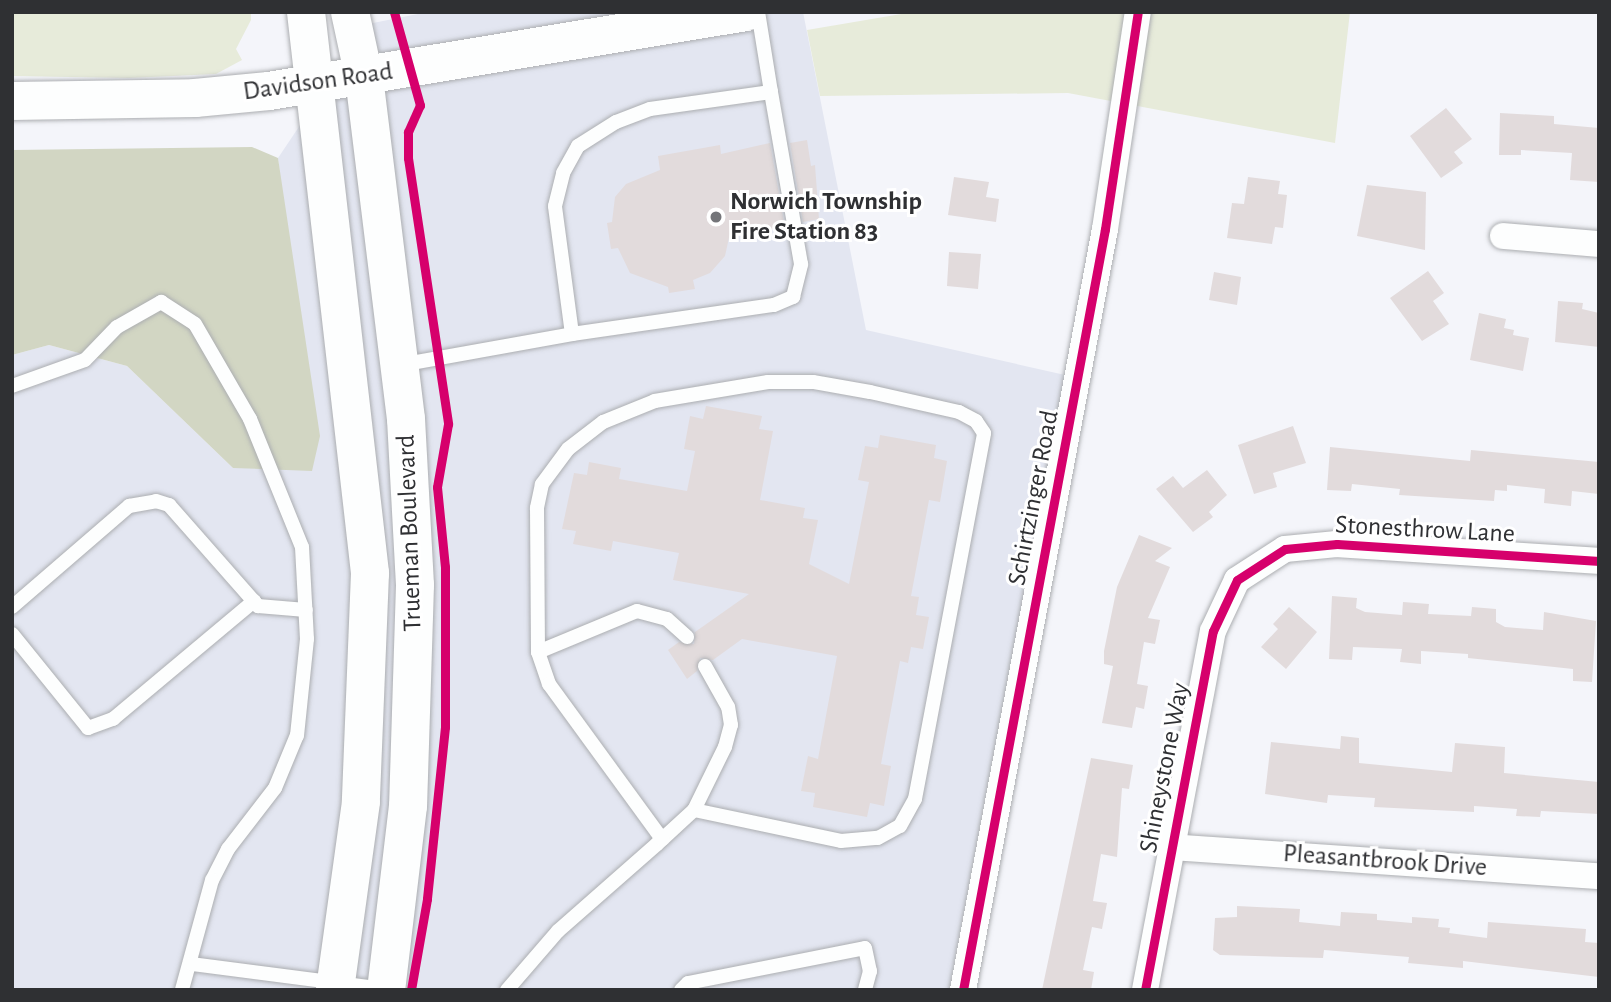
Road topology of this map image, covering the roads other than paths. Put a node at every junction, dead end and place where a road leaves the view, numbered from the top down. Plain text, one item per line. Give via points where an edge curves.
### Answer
1 (306, 12) edge
2 (350, 12) edge
3 (746, 12) edge
4 (758, 12) edge
5 (1138, 12) edge
6 (364, 77) junction
7 (316, 84) junction
8 (771, 92) junction
9 (12, 101) edge
10 (1503, 236) dead end
11 (1599, 244) edge
12 (572, 334) junction
13 (399, 365) junction
14 (12, 386) edge
15 (1599, 561) edge
16 (1253, 566) joint
17 (254, 601) junction
18 (12, 607) edge
19 (306, 610) junction
20 (12, 634) edge
21 (687, 637) dead end
22 (538, 652) junction
23 (705, 666) dead end
24 (694, 810) junction
25 (663, 839) junction
26 (1170, 846) junction
27 (1599, 876) edge
28 (192, 964) junction
29 (714, 984) edge
30 (335, 987) edge
31 (182, 990) edge
32 (386, 990) edge
33 (392, 990) edge
34 (507, 990) edge
35 (681, 990) edge
36 (865, 990) edge
37 (963, 990) edge
38 (1144, 990) edge

1 - 7 main road, Trueman Boulevard
2 - 6 main road, Trueman Boulevard
3 - 6 main road, Davidson Road
4 - 8 lane
5 - 37 street, Schirtzinger Road via 1105,229
6 - 7 main road, Davidson Road
6 - 13 main road, Trueman Boulevard
7 - 9 main road, Davidson Road via 195,98
7 - 30 main road, Trueman Boulevard via 370,573 361,802
8 - 12 lane via 650,109 616,122 579,146 563,173 555,206
8 - 12 lane via 801,264 793,297 774,305
10 - 11 street
12 - 13 lane
13 - 32 main road, Trueman Boulevard via 406,419 415,641 408,806
14 - 19 lane via 85,360 117,327 160,302 195,324 250,419 302,547
15 - 16 street, Stonesthrow Lane via 1337,544 1285,549
16 - 26 street, Shineystone Way via 1237,580 1219,611
17 - 18 lane via 169,506 140,501
17 - 19 lane via 258,606
17 - 20 lane via 113,719 88,728
19 - 28 lane via 297,735 275,788 228,849 212,880
21 - 22 lane via 667,619 637,611
22 - 24 lane via 536,518 542,484 568,449 603,422 655,401 768,382 813,382 929,404 976,421 984,433 915,799 900,826 878,838 841,841
22 - 25 lane via 549,684
23 - 24 lane via 728,707 731,725
24 - 25 lane
25 - 34 lane via 558,931
26 - 27 street, Pleasantbrook Drive
26 - 38 street, Shineystone Way
28 - 30 lane
28 - 31 lane
29 - 35 lane via 688,983
29 - 36 lane via 865,948 870,971
30 - 32 lane
32 - 33 lane

